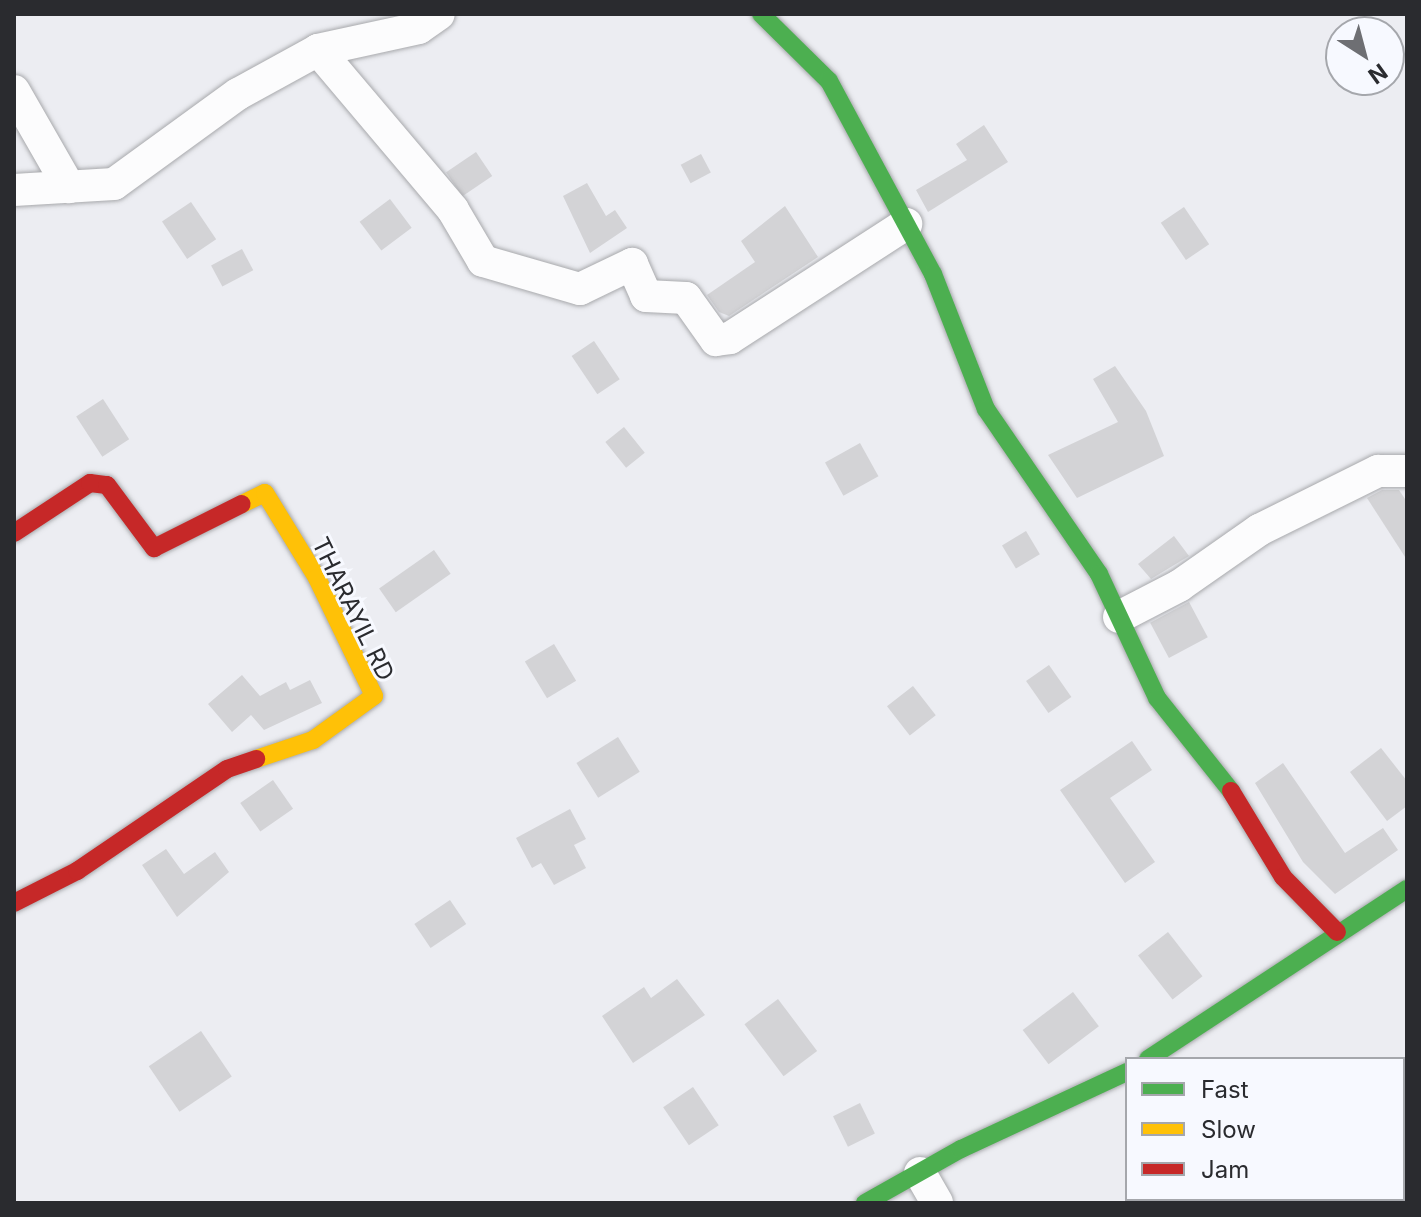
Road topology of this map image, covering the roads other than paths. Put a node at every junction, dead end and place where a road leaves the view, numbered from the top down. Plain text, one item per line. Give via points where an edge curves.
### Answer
1 (439, 14) edge
2 (761, 14) edge
3 (318, 50) junction
4 (14, 91) edge
5 (69, 187) junction
6 (14, 190) edge
7 (906, 224) junction
8 (1407, 471) edge
9 (14, 533) edge
10 (1119, 617) junction
11 (1407, 889) edge
12 (14, 903) edge
13 (1337, 932) junction
14 (1151, 1057) edge
15 (1125, 1073) edge
16 (920, 1173) junction
17 (865, 1203) edge
18 (937, 1203) edge

1 - 3 street via 419,28
2 - 7 street via 829,81
3 - 5 street via 238,94 114,184
3 - 7 street via 453,210 483,261 580,289 632,264 646,296 686,298 716,340 730,338
4 - 5 street
5 - 6 street
7 - 10 street via 967,348 986,409 1099,574
8 - 10 street via 1378,471 1259,530 1179,586
9 - 12 street, THARAYIL RD via 90,483 107,485 154,548 265,493 317,578 374,696 313,740 227,769 77,871
10 - 13 street via 1157,698 1229,788 1283,877
11 - 13 street
13 - 14 street
15 - 16 street
16 - 17 street
16 - 18 street

